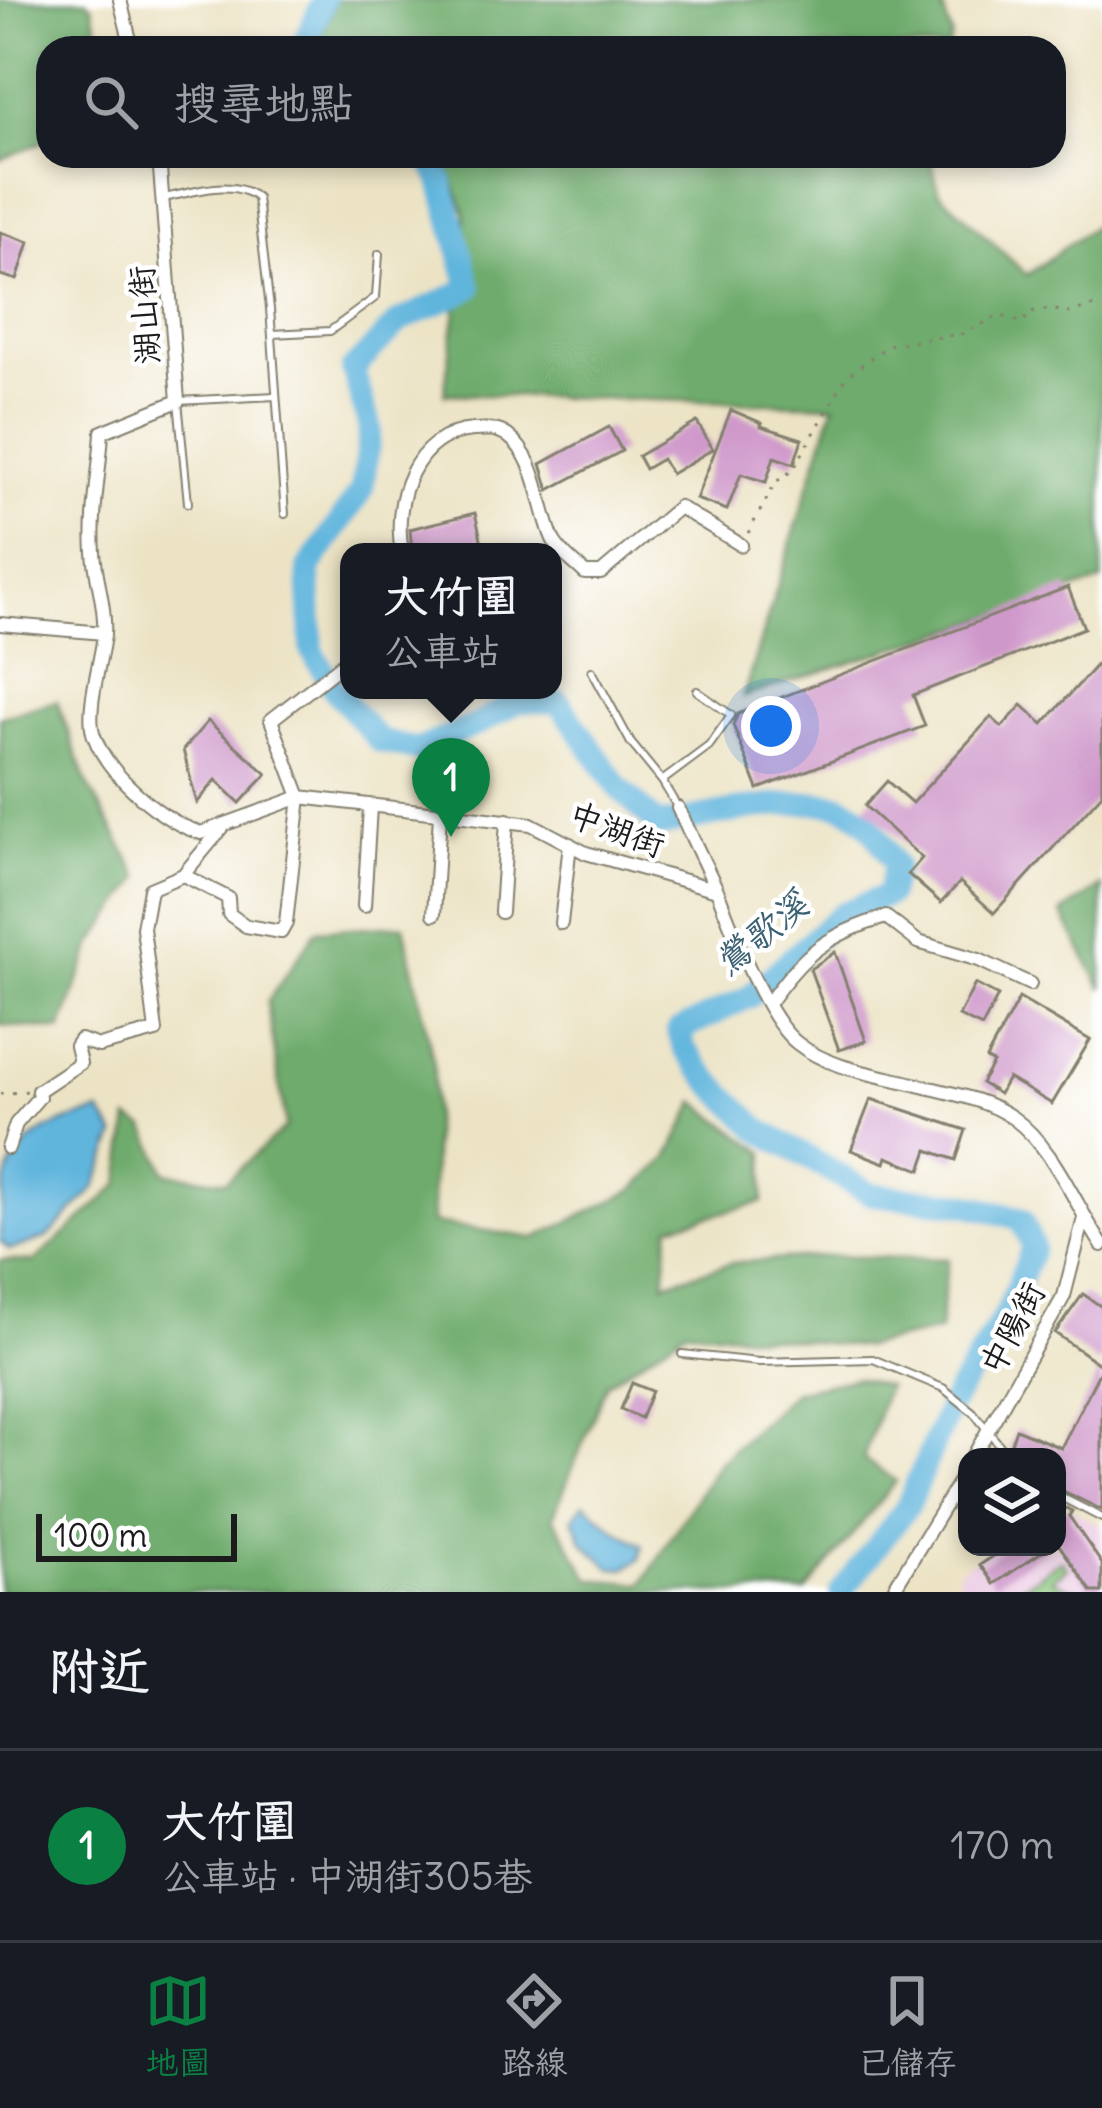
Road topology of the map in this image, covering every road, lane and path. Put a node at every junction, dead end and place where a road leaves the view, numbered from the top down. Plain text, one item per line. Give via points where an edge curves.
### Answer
1 (120, 0) edge
2 (129, 36) edge
3 (160, 168) edge
4 (162, 198) junction
5 (379, 254) dead end
6 (1102, 304) edge
7 (272, 334) junction
8 (277, 396) junction
9 (178, 401) junction
10 (188, 502) dead end
11 (285, 514) dead end
12 (402, 543) edge
13 (555, 543) edge
14 (741, 545) joint
15 (562, 550) edge
16 (0, 624) edge
17 (104, 633) junction
18 (340, 666) edge
19 (592, 670) dead end
20 (697, 691) dead end
21 (662, 781) junction
22 (300, 796) junction
23 (370, 807) junction
24 (677, 808) joint
25 (440, 814) junction
26 (507, 820) junction
27 (224, 826) junction
28 (570, 844) junction
29 (183, 875) junction
30 (717, 890) junction
31 (364, 906) dead end
32 (501, 911) dead end
33 (434, 914) dead end
34 (561, 923) dead end
35 (1030, 983) dead end
36 (766, 999) junction
37 (38, 1091) junction
38 (0, 1094) edge
39 (8, 1148) dead end
40 (1084, 1218) junction
41 (1102, 1245) edge
42 (682, 1354) dead end
43 (987, 1429) junction
44 (978, 1448) edge
45 (1002, 1448) edge
46 (958, 1484) edge
47 (1066, 1500) edge
48 (1102, 1518) edge
49 (892, 1592) edge

1 - 2 street
3 - 4 street, 湖山街
4 - 7 lane via 218,188 246,188 257,198
4 - 9 street, 湖山街
5 - 7 lane via 376,297 330,331
6 - 14 path via 1029,312 1023,323 999,315 966,333 888,345 848,376
7 - 8 lane
8 - 9 lane
8 - 11 lane
9 - 10 lane
9 - 17 street, 湖山街 via 102,432 94,553
12 - 13 street via 403,497 418,460 433,442 491,429 518,446
14 - 15 street via 679,507 601,573 585,573
16 - 17 street
17 - 27 street via 92,732 106,760 188,829
18 - 22 street via 272,720
19 - 21 lane
20 - 21 lane via 731,716 709,746
21 - 24 lane
22 - 23 street, 中湖街
22 - 27 street
22 - 29 street via 281,932 246,926 229,914 228,898
23 - 25 street, 中湖街
23 - 31 street
24 - 30 street
25 - 26 street, 中湖街
25 - 33 street
26 - 28 street, 中湖街
26 - 32 street
27 - 29 street
28 - 30 street, 中湖街
28 - 34 street
29 - 37 street via 150,889 143,928 157,1031 99,1046 80,1040 80,1063
30 - 36 street
35 - 36 street via 918,942 886,917 822,943
36 - 40 street via 799,1045 831,1062 1011,1117
37 - 38 path
37 - 39 street
40 - 41 street
40 - 43 street, 中陽街 via 1064,1296
42 - 43 lane via 873,1359 943,1388
43 - 44 street, 中陽街
43 - 45 lane
46 - 49 street
47 - 48 lane

